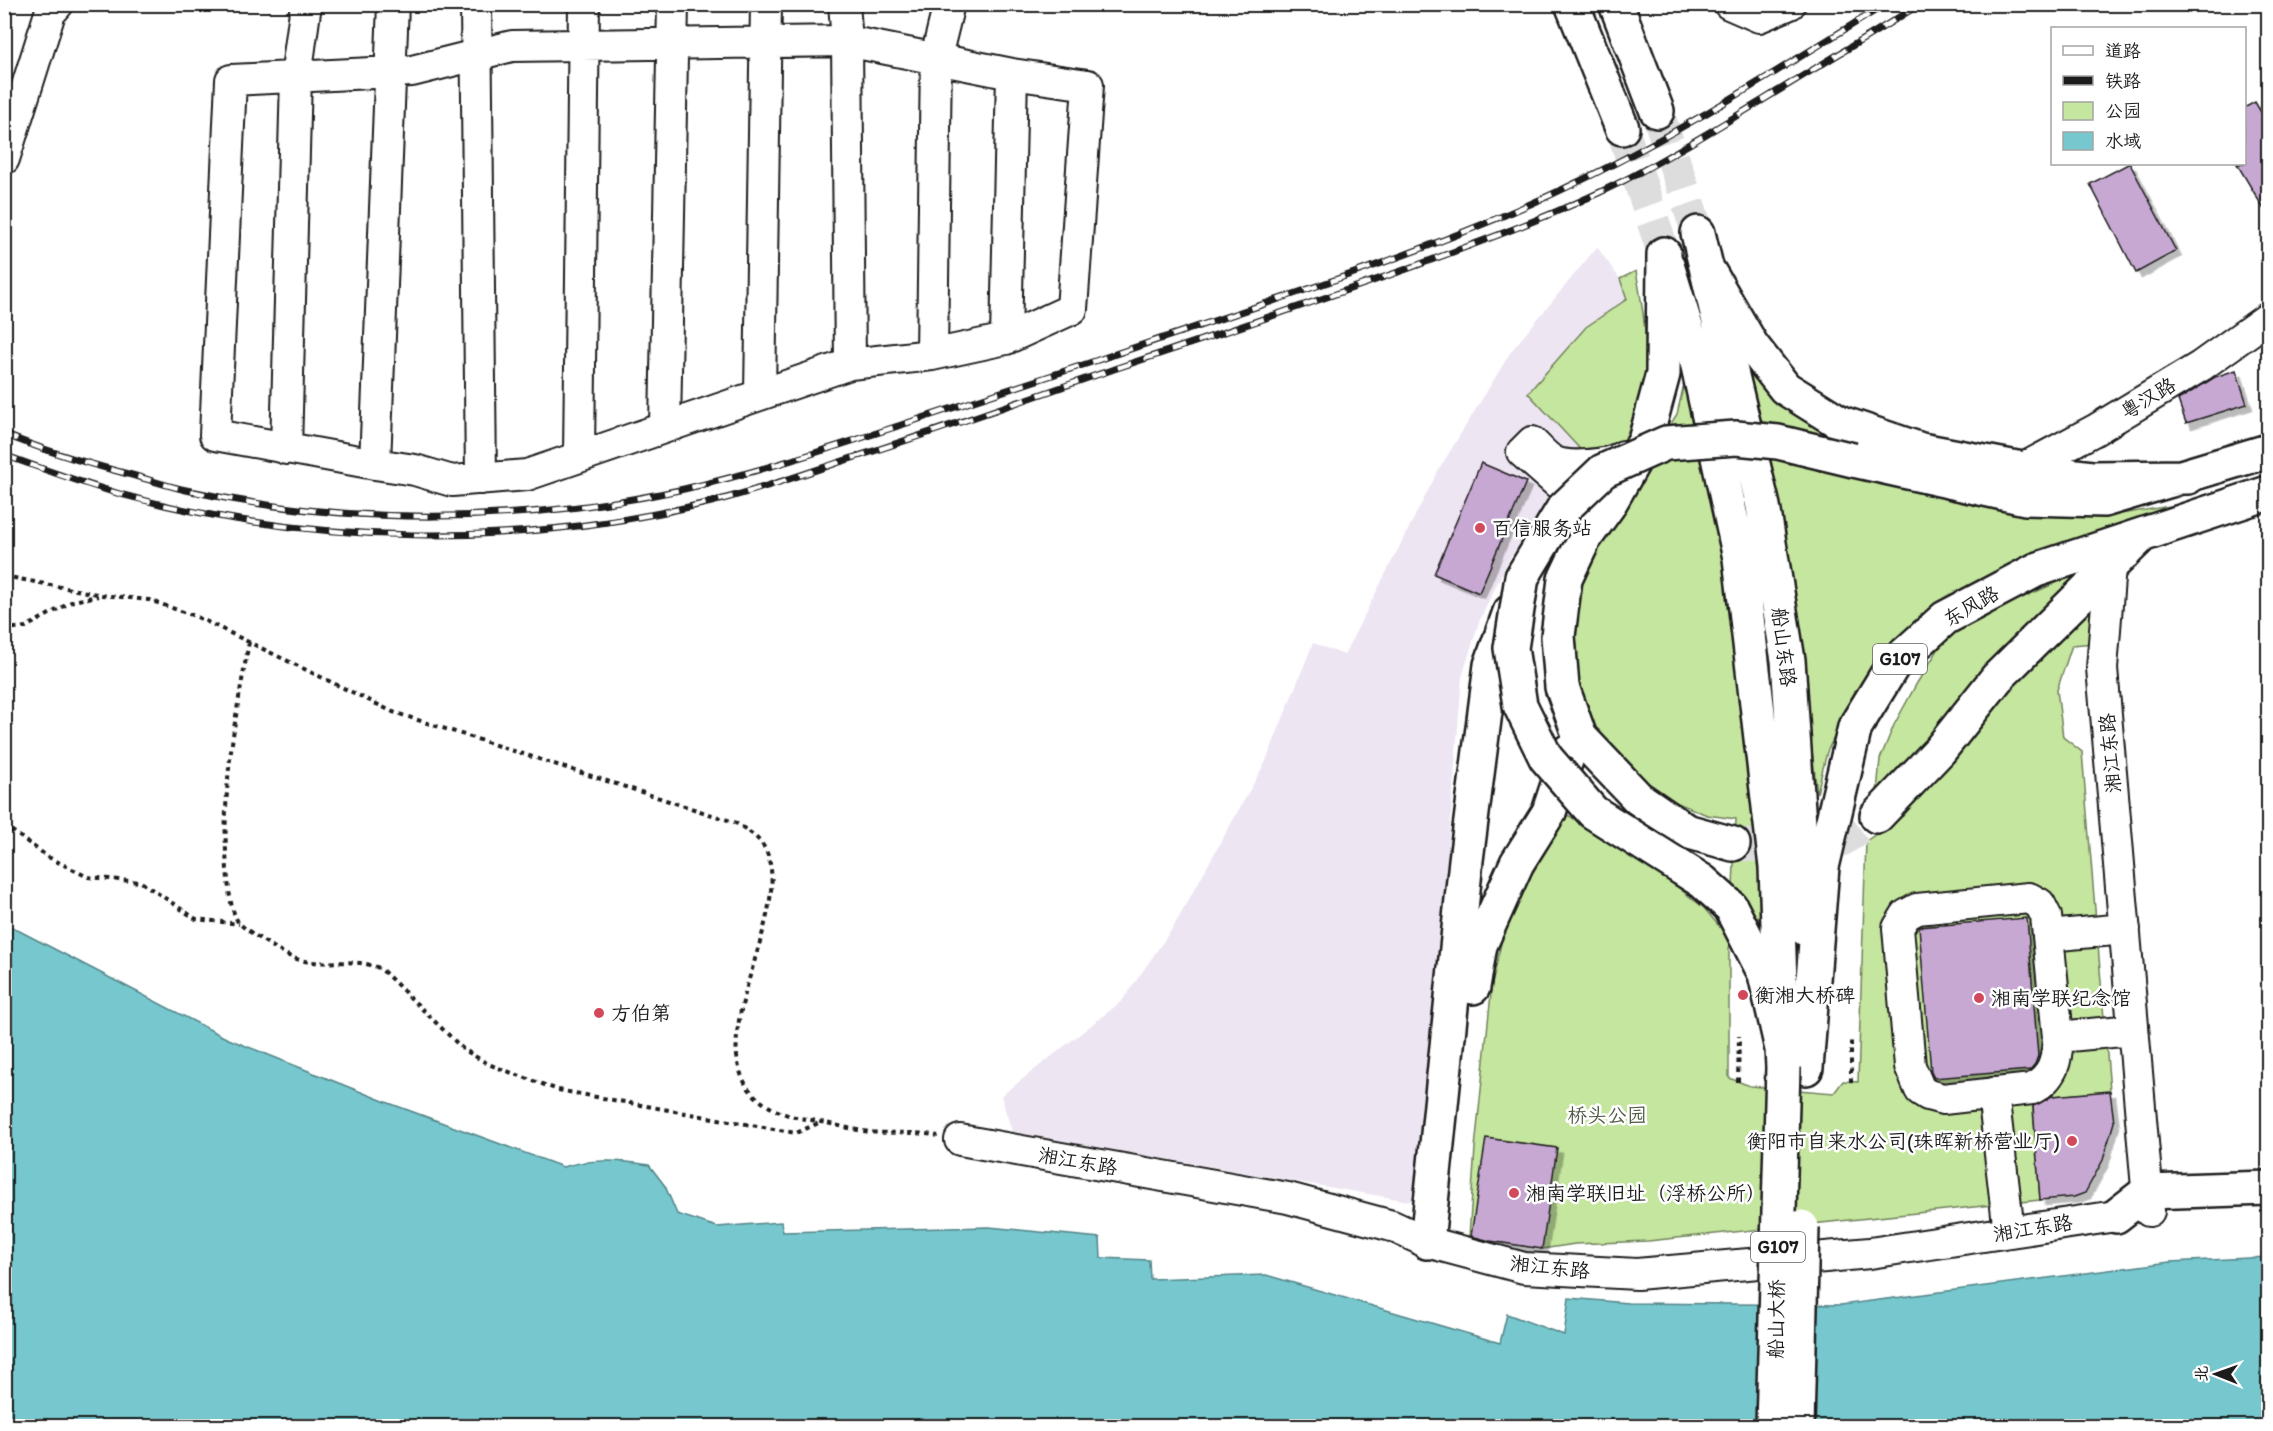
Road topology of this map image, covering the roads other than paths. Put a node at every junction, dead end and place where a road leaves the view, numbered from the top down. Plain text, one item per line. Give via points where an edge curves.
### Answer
1 (58, 4) edge
2 (306, 4) edge
3 (393, 4) edge
4 (476, 4) edge
5 (584, 4) edge
6 (673, 4) edge
7 (766, 4) edge
8 (844, 4) edge
9 (949, 4) edge
10 (1572, 4) edge
11 (1616, 4) edge
12 (1729, 4) edge
13 (1790, 4) edge
14 (847, 41) junction
15 (765, 43) junction
16 (673, 44) junction
17 (583, 45) junction
18 (475, 55) junction
19 (936, 59) junction
20 (390, 72) junction
21 (1012, 74) junction
22 (296, 77) junction
23 (1657, 111) tunnel mouth
24 (1622, 128) tunnel mouth
25 (4, 159) edge
26 (1698, 233) tunnel mouth
27 (1709, 272) junction
28 (2268, 318) edge
29 (1005, 339) junction
30 (932, 355) junction
31 (850, 363) junction
32 (760, 394) junction
33 (665, 427) junction
34 (1645, 441) junction
35 (286, 448) junction
36 (2268, 451) edge
37 (579, 457) junction
38 (375, 464) junction
39 (2022, 470) junction
40 (2187, 477) junction
41 (481, 478) junction
42 (2268, 493) edge
43 (2147, 531) junction
44 (1584, 539) junction
45 (2110, 566) junction
46 (1522, 577) junction
47 (1562, 687) junction
48 (1877, 816) tunnel mouth
49 (1733, 844) tunnel mouth
50 (2125, 928) junction
51 (2048, 936) junction
52 (2133, 1030) junction
53 (2058, 1037) junction
54 (1794, 1059) junction
55 (1993, 1093) junction
56 (960, 1140) road end
57 (1434, 1184) junction
58 (2268, 1188) edge
59 (2148, 1201) junction
60 (2268, 1206) edge
61 (2116, 1216) joint
62 (2009, 1232) junction
63 (1427, 1242) junction
64 (1773, 1426) edge
65 (1797, 1426) edge

1 - 25 street via 50,14
2 - 22 street
3 - 20 street
4 - 18 street
5 - 17 street
6 - 16 street
7 - 15 street
8 - 14 street
9 - 19 street
10 - 24 main road
11 - 23 main road
12 - 13 street via 1759,17
14 - 15 street
14 - 19 street
14 - 31 street
15 - 16 street
15 - 32 street
16 - 17 street
16 - 33 street
17 - 18 street via 512,46
17 - 37 street
18 - 20 street via 412,71
18 - 41 street
19 - 21 street
19 - 30 street
20 - 22 street
20 - 38 street
21 - 29 street
21 - 29 street via 1088,85 1072,309
22 - 35 street
22 - 35 street via 231,80 215,435
26 - 27 main road, 船山东路
27 - 39 main road via 1752,346 1785,388 1841,423 1921,450
27 - 54 main road, 船山东路 via 1763,506 1788,660 1806,921
28 - 39 street, 粤汉路 via 2201,366
29 - 30 street
30 - 31 street
31 - 32 street
32 - 33 street
33 - 37 street
34 - 44 main road
34 - 44 street via 1617,460 1585,466 1554,462 1532,442 1522,452 1562,488
34 - 54 main road, 船山东路 via 1663,375 1664,254 1698,366 1740,558
35 - 38 street
36 - 40 main road
37 - 41 street via 527,475
38 - 41 street via 452,481
39 - 40 main road via 2093,478
40 - 46 main road, bridge via 2104,500 2025,498 1778,442 1736,438 1666,443 1595,478 1563,509
42 - 43 main road, 东风路 / G107
43 - 45 main road
43 - 54 main road, 东风路 / G107 via 2036,570 1945,618 1893,665 1855,727 1822,867
44 - 47 main road via 1565,579 1558,636
45 - 48 main road via 1997,678 1940,750
45 - 50 street, 湘江东路 via 2102,668
46 - 54 main road, bridge via 1511,648 1520,705 1546,758 1593,812 1702,881 1730,906 1765,974
46 - 57 main road, bridge via 1491,664 1466,860
47 - 49 main road via 1581,737 1638,798 1686,831
47 - 57 main road via 1569,752 1549,812 1516,863 1480,945 1457,1083
50 - 51 street
50 - 52 street, 湘江东路
51 - 53 street
51 - 55 street via 2046,916 2040,904 2029,898 1917,909 1906,915 1899,927 1910,1066 1916,1084 1928,1095 1943,1099
52 - 53 street
52 - 59 street, 湘江东路
53 - 55 street via 2057,1055 2044,1082 2032,1089
54 - 64 main road, 船山大桥 / G107, bridge
54 - 65 main road, 船山大桥 / G107, bridge
55 - 62 street
56 - 63 street, 湘江东路 via 1288,1198 1392,1226
57 - 63 main road
58 - 59 main road, 湘江东路
59 - 60 main road, 湘江东路
59 - 61 main road, 湘江东路
61 - 62 street, 湘江东路
62 - 63 street, 湘江东路 via 1870,1252 1637,1274 1524,1268

